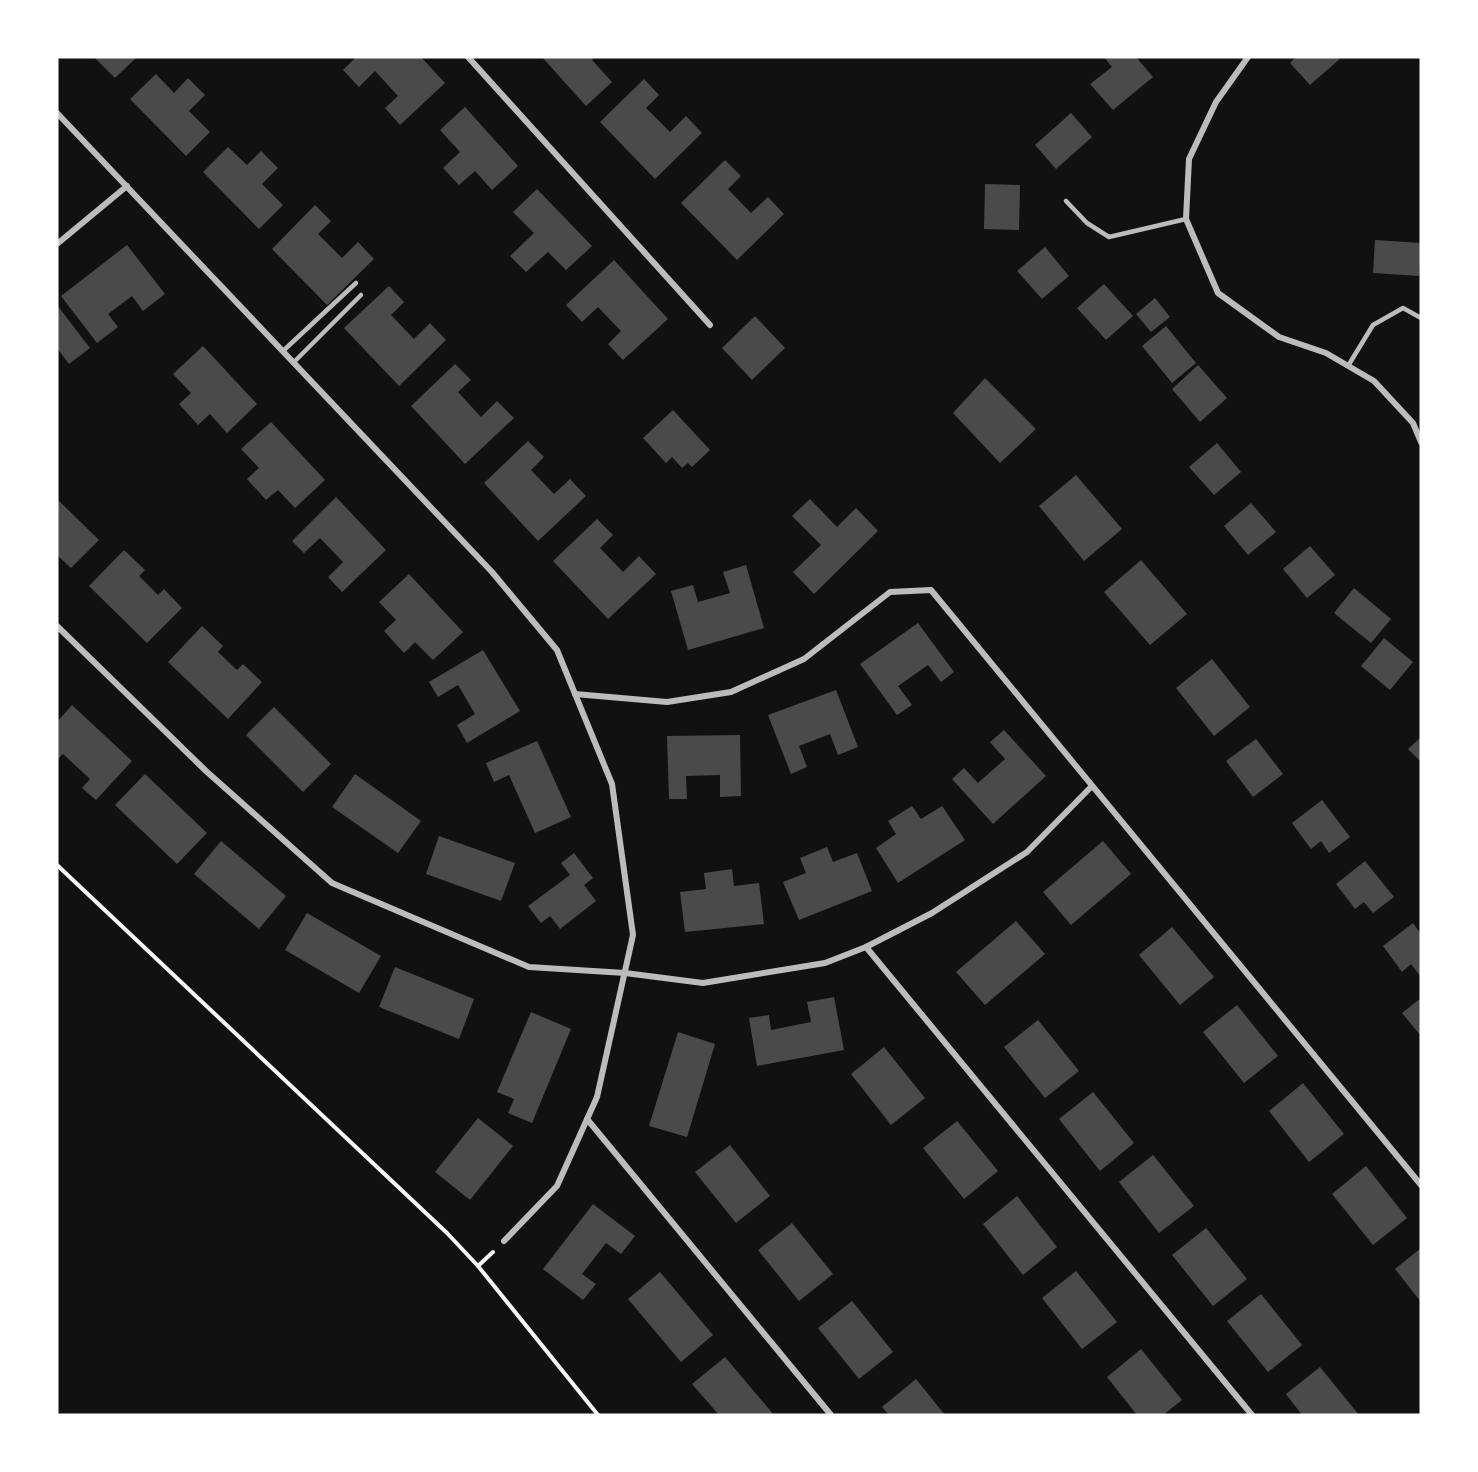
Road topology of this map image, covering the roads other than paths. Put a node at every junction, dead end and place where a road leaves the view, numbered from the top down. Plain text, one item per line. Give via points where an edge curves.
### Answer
1 (468, 57) edge
2 (1248, 57) edge
3 (57, 113) edge
4 (127, 186) junction
5 (1066, 201) dead end
6 (1186, 219) junction
7 (57, 243) edge
8 (356, 283) dead end
9 (362, 295) dead end
10 (1421, 318) edge
11 (710, 325) dead end
12 (283, 351) junction
13 (294, 362) junction
14 (1348, 366) junction
15 (1421, 442) edge
16 (57, 626) edge
17 (575, 694) junction
18 (1092, 786) junction
19 (866, 947) junction
20 (625, 972) junction
21 (587, 1119) junction
22 (1421, 1185) edge
23 (504, 1241) dead end
24 (831, 1415) edge
25 (1252, 1415) edge

1 - 11 street
2 - 6 street via 1216,102 1190,159
3 - 4 street
4 - 7 street
4 - 12 street
5 - 6 lane via 1109,237
6 - 14 street via 1218,293 1279,337 1326,353
8 - 12 lane
9 - 13 lane
10 - 14 lane via 1403,308 1374,326
12 - 13 street
13 - 17 street via 492,572 557,650
14 - 15 street via 1374,381 1413,423
16 - 20 street via 206,771 332,883 529,967
17 - 18 street via 667,702 730,692 804,659 890,592 932,590
17 - 20 street via 612,784 633,935
18 - 19 street via 1027,852 932,913
18 - 22 street
19 - 20 street via 825,963 703,983
19 - 25 street
20 - 21 street via 597,1097
21 - 23 street via 557,1186
21 - 24 street

